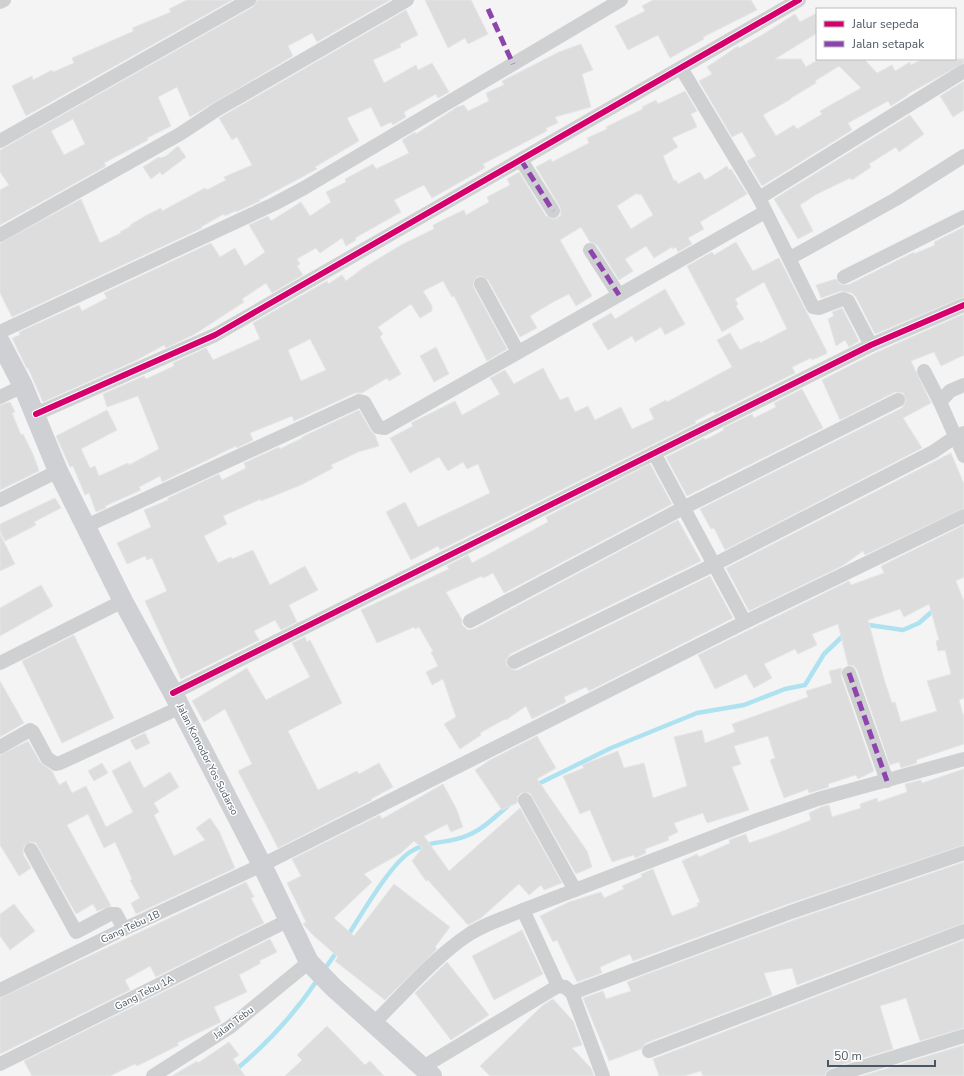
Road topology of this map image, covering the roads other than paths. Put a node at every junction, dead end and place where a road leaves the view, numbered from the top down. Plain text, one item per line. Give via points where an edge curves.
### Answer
1 (4, 0) edge
2 (249, 0) edge
3 (407, 0) edge
4 (621, 0) edge
5 (799, 0) edge
6 (0, 2) edge
7 (681, 68) junction
8 (964, 71) edge
9 (0, 140) edge
10 (964, 156) edge
11 (521, 160) junction
12 (759, 198) junction
13 (553, 211) dead end
14 (765, 212) junction
15 (964, 217) edge
16 (0, 235) edge
17 (590, 250) dead end
18 (790, 258) junction
19 (844, 277) dead end
20 (481, 284) dead end
21 (619, 295) junction
22 (964, 305) edge
23 (0, 332) edge
24 (0, 342) edge
25 (871, 345) junction
26 (518, 352) junction
27 (924, 371) dead end
28 (964, 385) edge
29 (23, 386) junction
30 (0, 398) edge
31 (898, 400) dead end
32 (940, 402) junction
33 (36, 414) junction
34 (959, 435) edge
35 (654, 453) junction
36 (964, 456) edge
37 (58, 471) junction
38 (0, 500) edge
39 (682, 508) junction
40 (964, 516) edge
41 (86, 526) junction
42 (715, 564) junction
43 (124, 601) junction
44 (470, 621) dead end
45 (745, 622) junction
46 (514, 662) dead end
47 (0, 663) edge
48 (849, 673) dead end
49 (177, 700) junction
50 (0, 747) edge
51 (964, 759) edge
52 (887, 781) junction
53 (525, 800) dead end
54 (31, 850) dead end
55 (964, 853) edge
56 (262, 865) junction
57 (575, 890) junction
58 (523, 910) junction
59 (289, 920) junction
60 (124, 929) junction
61 (964, 931) edge
62 (311, 964) junction
63 (558, 986) junction
64 (0, 990) edge
65 (572, 992) junction
66 (374, 1022) junction
67 (964, 1036) edge
68 (650, 1051) dead end
69 (0, 1064) edge
70 (428, 1072) edge
71 (153, 1076) edge
72 (603, 1076) edge
73 (833, 1076) edge

1 - 6 street
2 - 9 street
3 - 16 street via 218,109 180,134
4 - 23 street via 304,188
5 - 7 street
7 - 11 street
7 - 12 street
8 - 12 street
10 - 18 street
11 - 13 street
11 - 33 street via 215,335
12 - 14 street
14 - 18 street
14 - 21 street
15 - 19 street
17 - 21 street
18 - 25 street via 813,307 819,308 846,299
20 - 26 street
21 - 26 street
22 - 25 street
24 - 29 street, Jalan Komodor Yos Sudarso
25 - 35 street
26 - 41 street via 385,428 378,427 364,402 358,401
27 - 32 street
28 - 32 street via 950,391
29 - 30 street
29 - 33 street, Jalan Komodor Yos Sudarso
31 - 39 street
32 - 34 street
33 - 37 street, Jalan Komodor Yos Sudarso
34 - 36 street
34 - 42 street via 933,452
35 - 39 street
35 - 49 street
37 - 38 street
37 - 41 street, Jalan Komodor Yos Sudarso
39 - 42 street
39 - 44 street
40 - 45 street, Gang Tebu 1B
41 - 43 street, Jalan Komodor Yos Sudarso
42 - 45 street
42 - 46 street
43 - 47 street
43 - 49 street, Jalan Komodor Yos Sudarso
45 - 56 street, Gang Tebu 1B
48 - 52 street
49 - 50 street via 60,763 56,764 47,758 30,730
49 - 56 street, Jalan Komodor Yos Sudarso
51 - 52 street
52 - 57 street via 757,820
53 - 57 street
54 - 60 street via 76,932 110,914 116,914
55 - 65 street via 791,912
56 - 59 street, Jalan Komodor Yos Sudarso
56 - 60 street, Gang Tebu 1B
57 - 58 street
58 - 63 street
58 - 66 street via 468,935 445,953
59 - 62 street, Jalan Komodor Yos Sudarso
59 - 69 street, Gang Tebu 1A
60 - 64 street, Gang Tebu 1B
61 - 68 street
62 - 66 street, Jalan Komodor Yos Sudarso via 333,987
62 - 71 street, Jalan Tebu via 230,1027
63 - 65 street
63 - 70 street
65 - 72 street
66 - 70 street, Jalan Komodor Yos Sudarso
67 - 73 street

